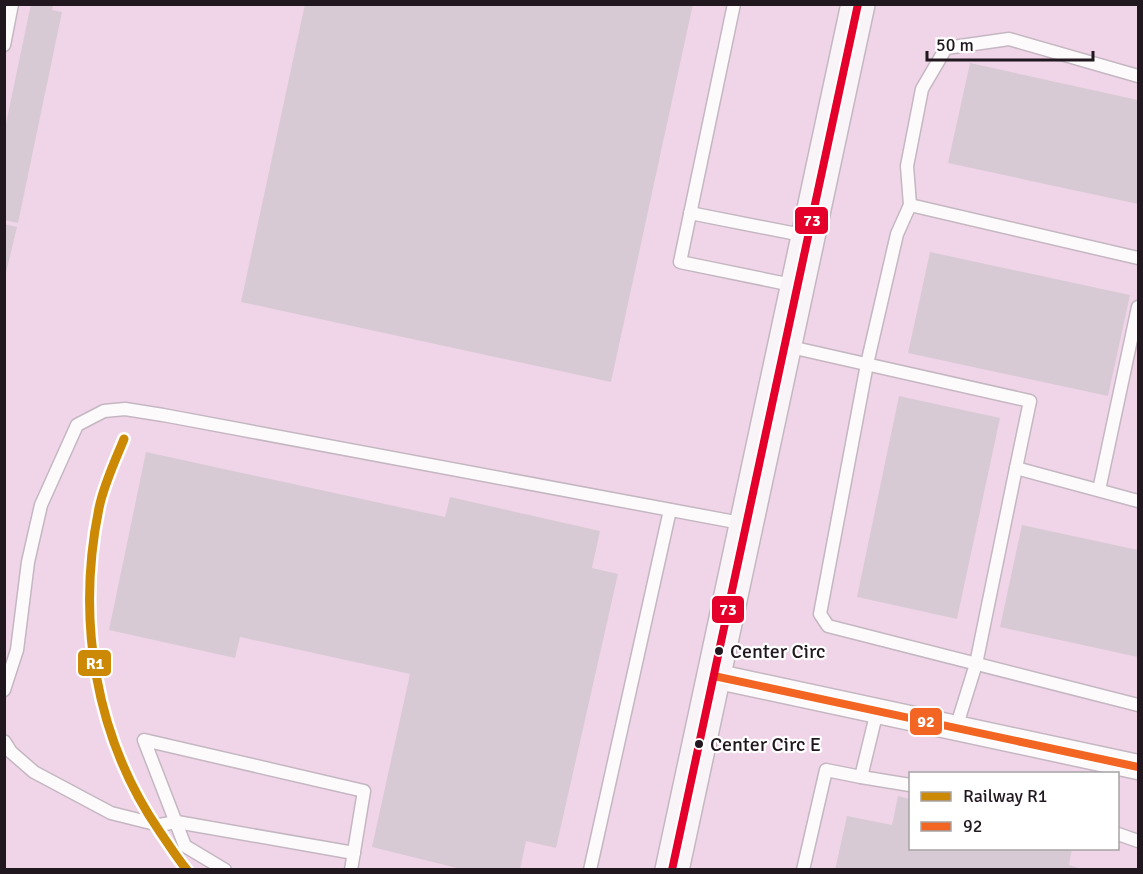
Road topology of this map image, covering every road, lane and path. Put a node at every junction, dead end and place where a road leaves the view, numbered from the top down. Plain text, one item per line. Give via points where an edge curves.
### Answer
1 (12, 4) edge
2 (734, 4) edge
3 (858, 4) edge
4 (4, 45) edge
5 (1138, 76) edge
6 (910, 206) junction
7 (690, 213) junction
8 (808, 236) junction
9 (1138, 258) edge
10 (798, 286) junction
11 (1138, 308) edge
12 (785, 346) junction
13 (867, 364) junction
14 (1016, 468) junction
15 (1099, 490) junction
16 (1138, 501) edge
17 (670, 510) junction
18 (747, 525) junction
19 (976, 664) junction
20 (714, 676) junction
21 (4, 690) edge
22 (1138, 705) edge
23 (877, 711) junction
24 (956, 728) junction
25 (4, 741) edge
26 (1138, 767) edge
27 (861, 777) junction
28 (909, 785) edge
29 (177, 822) junction
30 (1119, 834) edge
31 (1138, 841) edge
32 (354, 854) junction
33 (225, 870) edge
34 (351, 870) edge
35 (590, 870) edge
36 (672, 870) edge
37 (803, 870) edge

1 - 4 lane
2 - 7 lane
3 - 8 street
5 - 6 lane via 1009,39 946,48 922,89 907,166
6 - 9 lane
6 - 13 lane via 897,234
7 - 8 lane
7 - 10 lane via 680,262
8 - 10 street
10 - 12 street
11 - 15 lane
12 - 13 lane
12 - 18 street
13 - 14 lane via 1029,401
13 - 19 lane via 820,614 828,626
14 - 15 lane
14 - 19 lane
15 - 16 lane
17 - 18 lane
17 - 21 lane via 163,415 125,409 104,411 77,425 41,505 28,562 17,650
17 - 35 lane
18 - 20 street
19 - 22 lane
19 - 24 lane
20 - 23 street
20 - 36 street
23 - 24 street
23 - 27 lane
24 - 26 street
25 - 29 lane via 34,772 111,813 159,825
27 - 28 lane
27 - 37 lane via 826,770
29 - 32 lane
29 - 32 lane via 144,740 364,791
29 - 33 lane via 186,846
30 - 31 lane
32 - 34 lane

